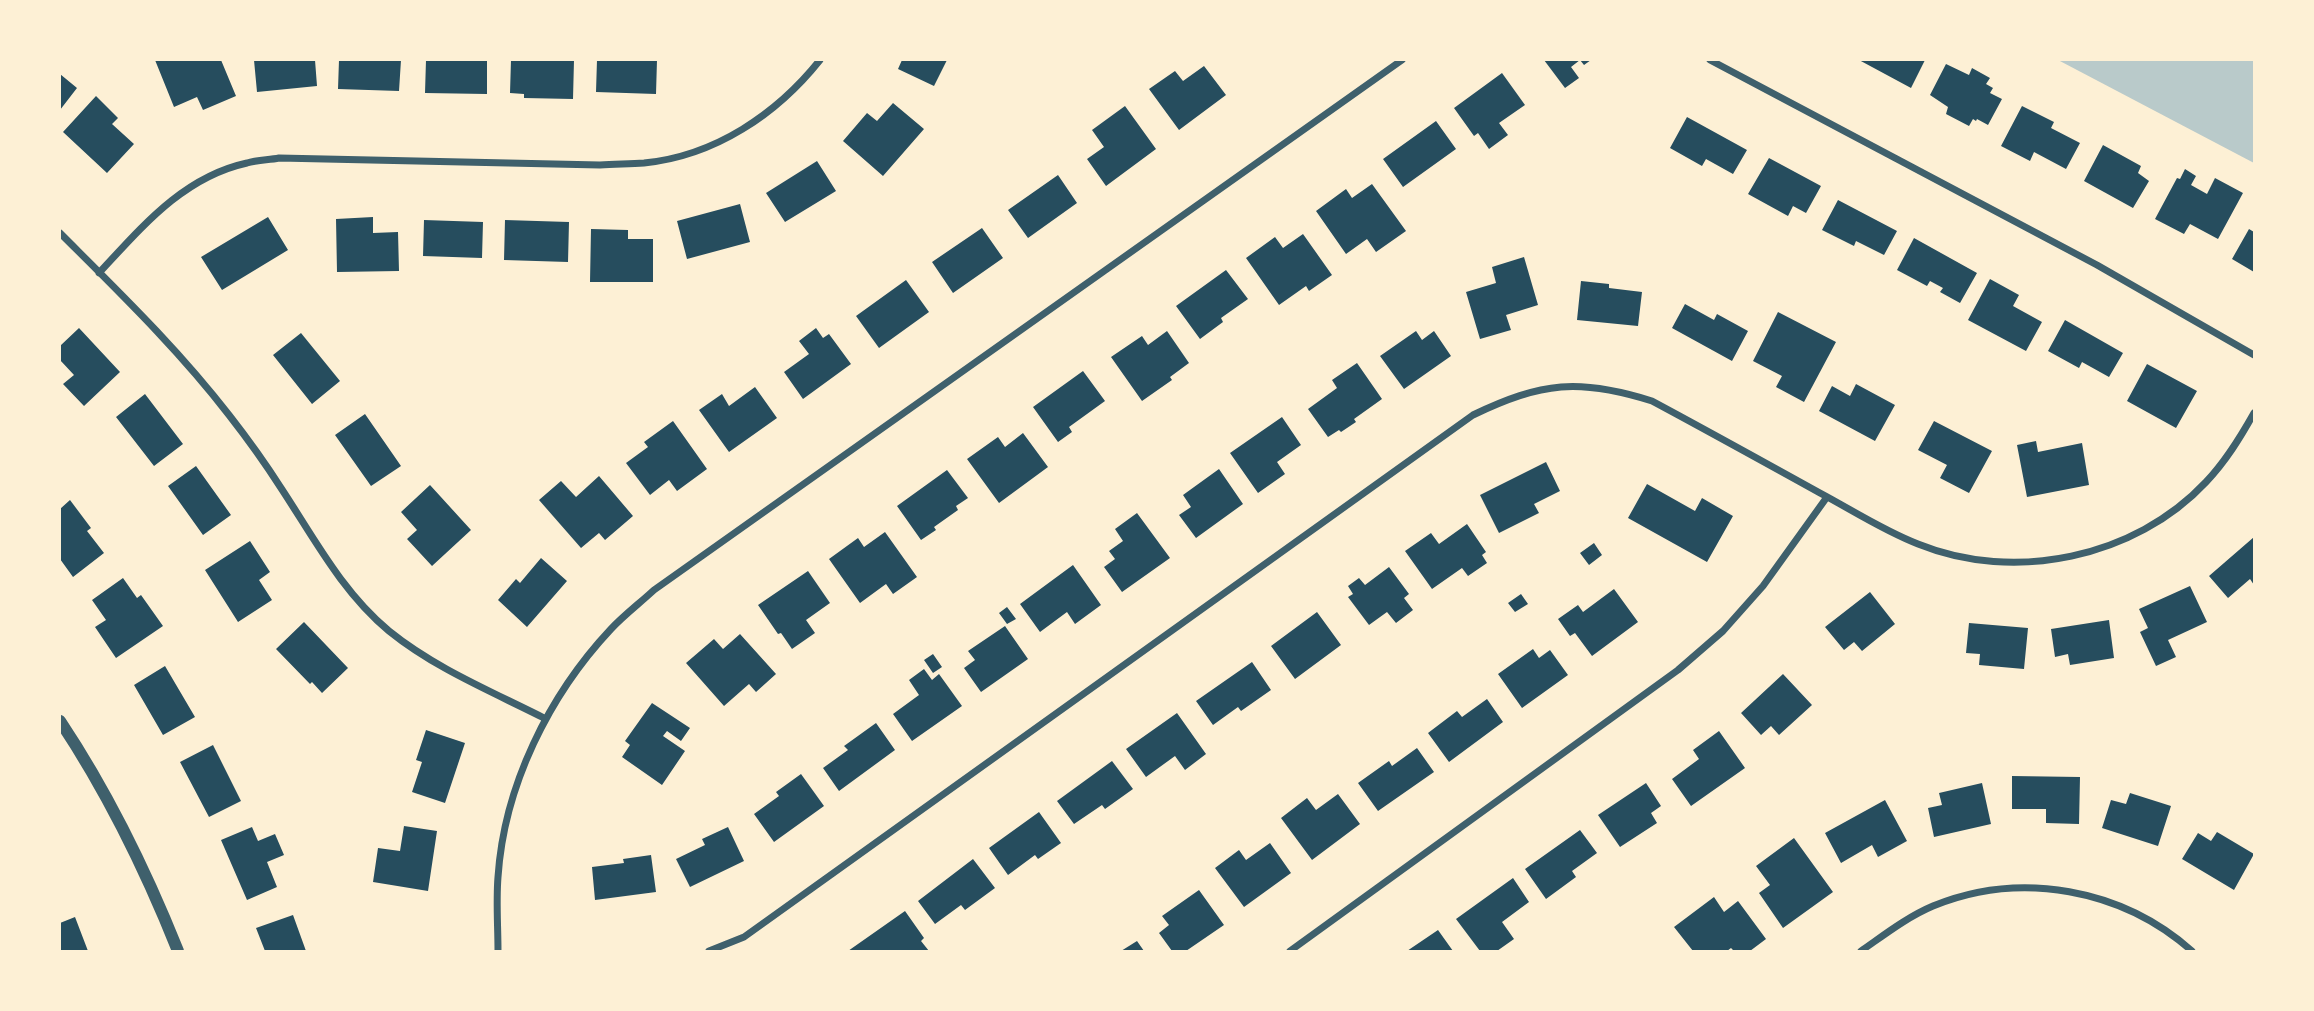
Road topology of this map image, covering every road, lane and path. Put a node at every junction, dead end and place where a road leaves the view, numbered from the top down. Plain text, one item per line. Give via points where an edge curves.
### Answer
1 (820, 60) edge
2 (1398, 60) edge
3 (1710, 60) edge
4 (60, 233) edge
5 (99, 272) junction
6 (2255, 355) edge
7 (2255, 413) edge
8 (1827, 497) junction
9 (546, 719) junction
10 (60, 721) edge
11 (178, 951) edge
12 (498, 951) edge
13 (709, 951) edge
14 (1290, 951) edge
15 (1861, 951) edge
16 (2192, 951) edge

1 - 5 street via 767,114 728,138 646,163 279,158 245,163 209,176 177,195
2 - 9 street via 654,590 604,638
3 - 6 street via 2097,265
4 - 5 street
5 - 9 street via 173,347 229,415 352,594 388,630 433,662
7 - 8 street via 2233,452 2205,484 2169,514 2133,536 2053,560 1964,558 1919,545
8 - 13 street via 1653,401 1583,386 1546,388 1510,397 1473,415 744,937
8 - 14 street via 1763,586 1723,631 1678,670
9 - 12 street via 522,770 506,825 498,876
10 - 11 street via 121,825
15 - 16 street via 1933,906 1974,893 2012,888 2055,888 2101,898 2137,913

